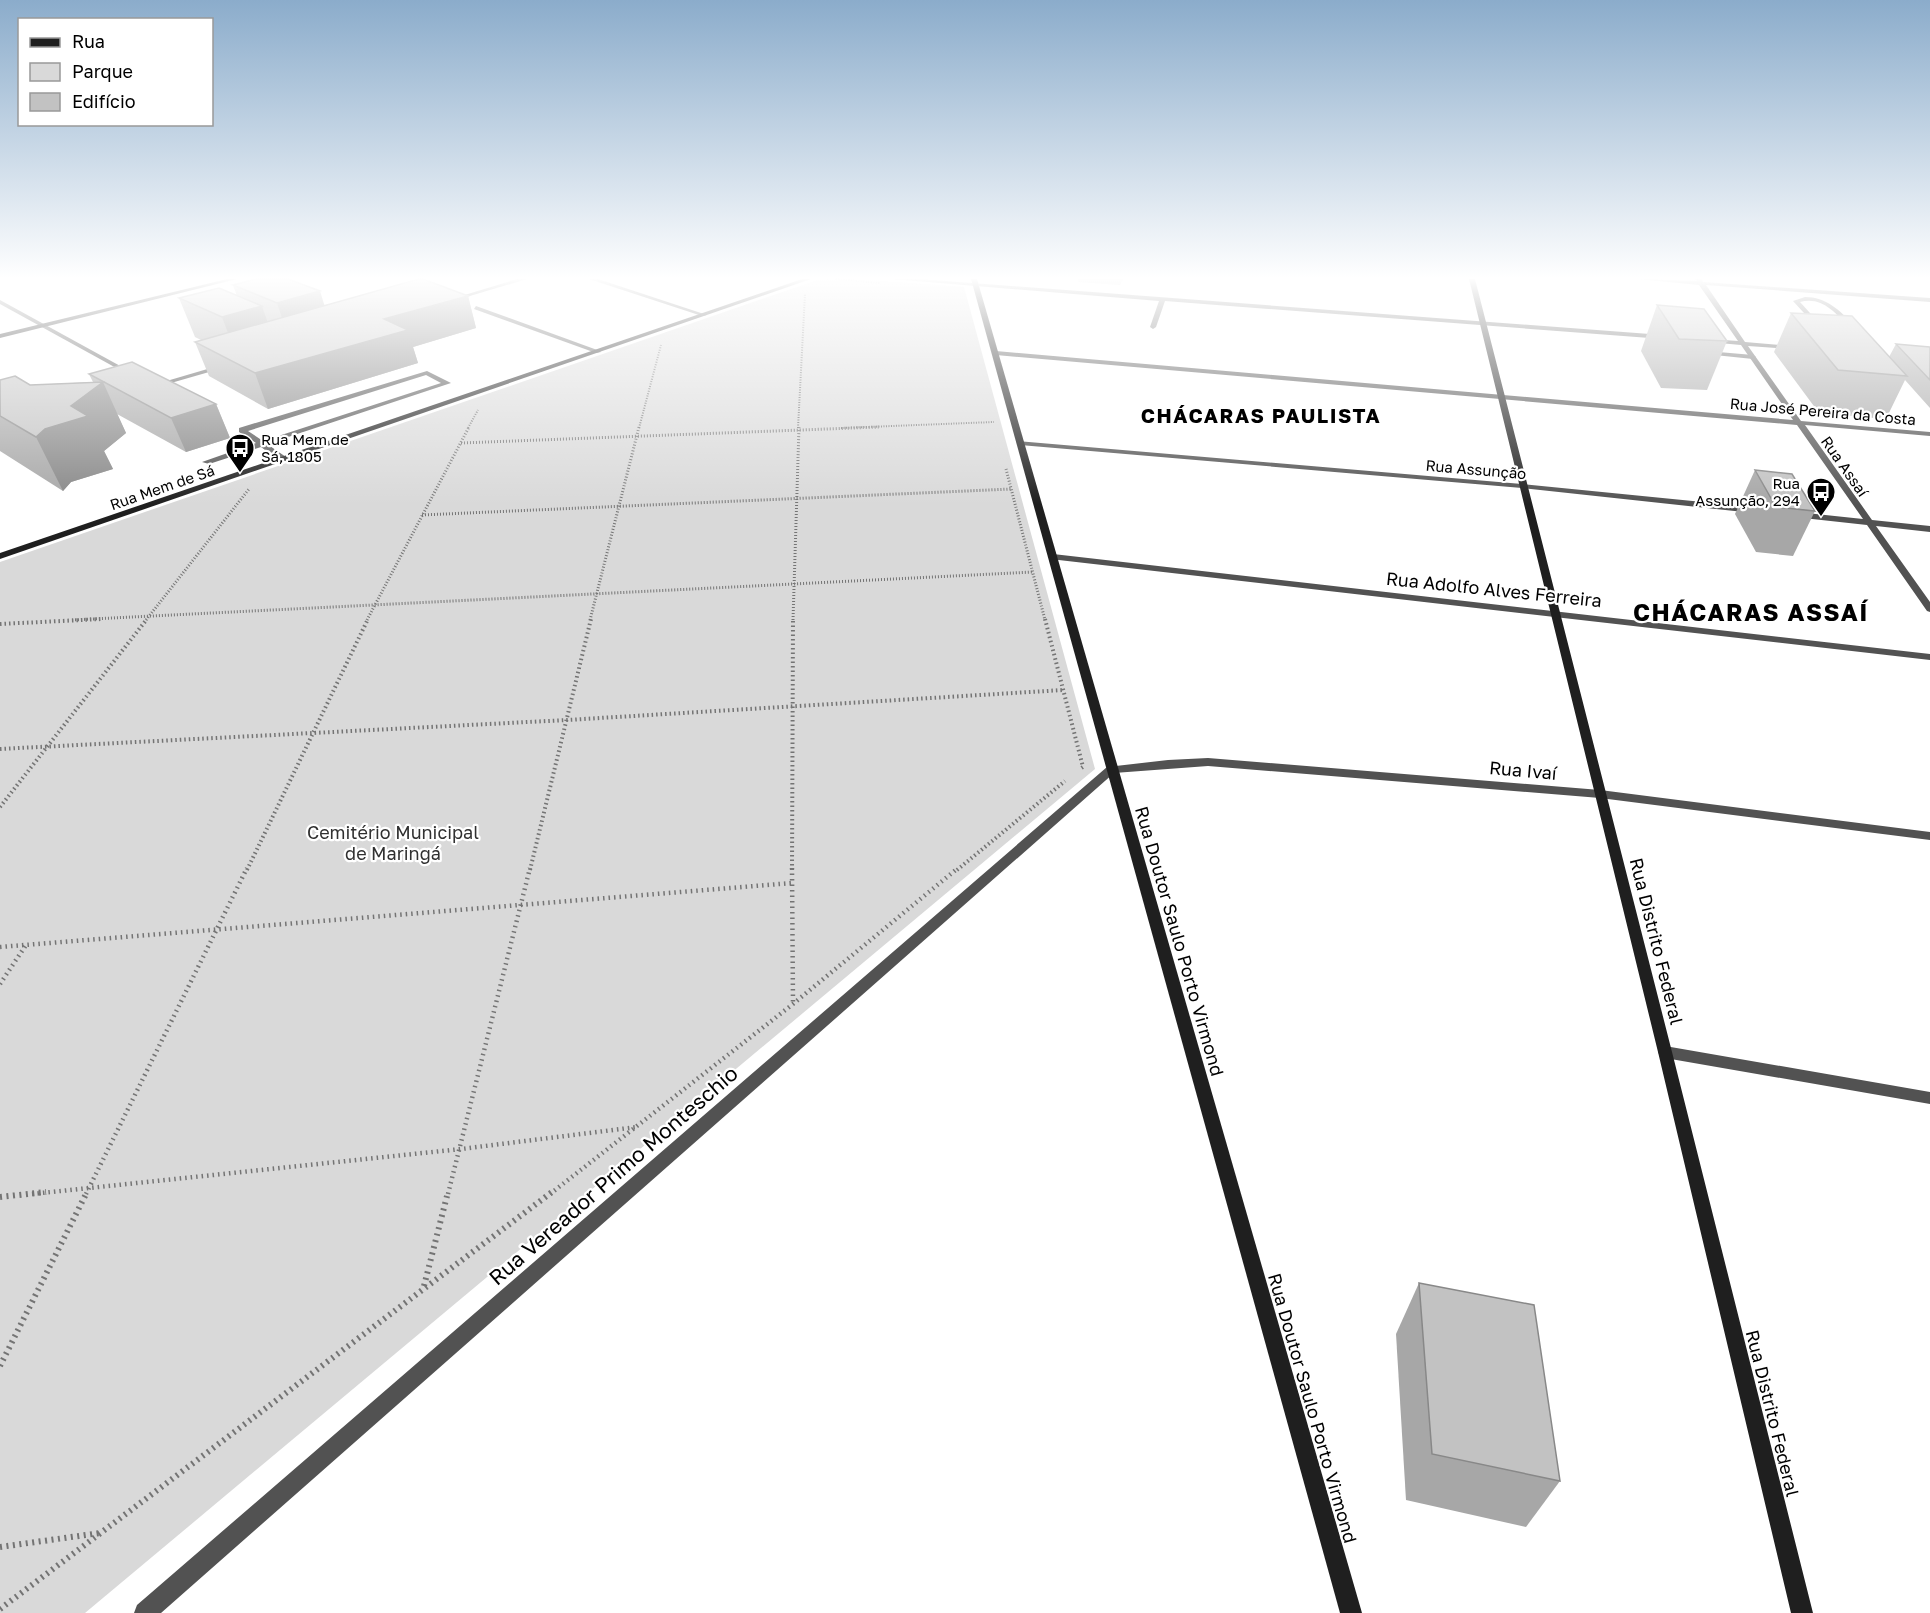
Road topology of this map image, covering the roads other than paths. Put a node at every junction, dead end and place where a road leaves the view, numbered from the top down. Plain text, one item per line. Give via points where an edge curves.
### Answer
1 (95, 354) edge
2 (591, 354) edge
3 (996, 354) edge
4 (1011, 354) edge
5 (1491, 354) edge
6 (1724, 354) edge
7 (1751, 354) edge
8 (1753, 357) junction
9 (233, 363) edge
10 (143, 380) edge
11 (153, 386) edge
12 (1501, 396) junction
13 (1798, 423) junction
14 (1930, 434) edge
15 (1020, 442) junction
16 (261, 444) junction
17 (284, 459) junction
18 (206, 462) dead end
19 (1522, 486) junction
20 (1758, 511) edge
21 (1781, 513) edge
22 (1869, 523) junction
23 (1930, 529) edge
24 (0, 556) edge
25 (1053, 557) junction
26 (1930, 609) edge
27 (1555, 612) junction
28 (1930, 657) edge
29 (1111, 770) junction
30 (1600, 794) junction
31 (1930, 836) edge
32 (1665, 1052) junction
33 (1930, 1098) edge
34 (145, 1613) edge
35 (1351, 1613) edge
36 (1802, 1613) edge

1 - 10 street
2 - 17 street, Rua Mem de Sá
3 - 15 street, Rua Doutor Saulo Porto Virmond
4 - 12 street, Rua José Pereira da Costa
5 - 12 street, Rua Distrito Federal
6 - 8 lane
7 - 8 street, Rua Assaí
8 - 13 street, Rua Assaí
9 - 11 street
12 - 13 street, Rua José Pereira da Costa
12 - 19 street, Rua Distrito Federal
13 - 14 street, Rua José Pereira da Costa
13 - 22 street, Rua Assaí
15 - 19 street, Rua Assunção
15 - 25 street, Rua Doutor Saulo Porto Virmond
16 - 16 street via 272,441 447,383 427,373 242,430
16 - 17 street
16 - 18 street
17 - 24 street, Rua Mem de Sá
19 - 20 street, Rua Assunção
19 - 27 street, Rua Distrito Federal
21 - 22 street
22 - 23 street
22 - 26 street, Rua Assaí
25 - 27 street, Rua Adolfo Alves Ferreira
25 - 29 street, Rua Doutor Saulo Porto Virmond
27 - 28 street, Rua Adolfo Alves Ferreira
27 - 30 street, Rua Distrito Federal
29 - 30 street, Rua Ivaí via 1208,762
29 - 34 street, Rua Vereador Primo Monteschio
29 - 35 street, Rua Doutor Saulo Porto Virmond
30 - 31 street, Rua Ivaí
30 - 32 street, Rua Distrito Federal
32 - 33 street
32 - 36 street, Rua Distrito Federal

